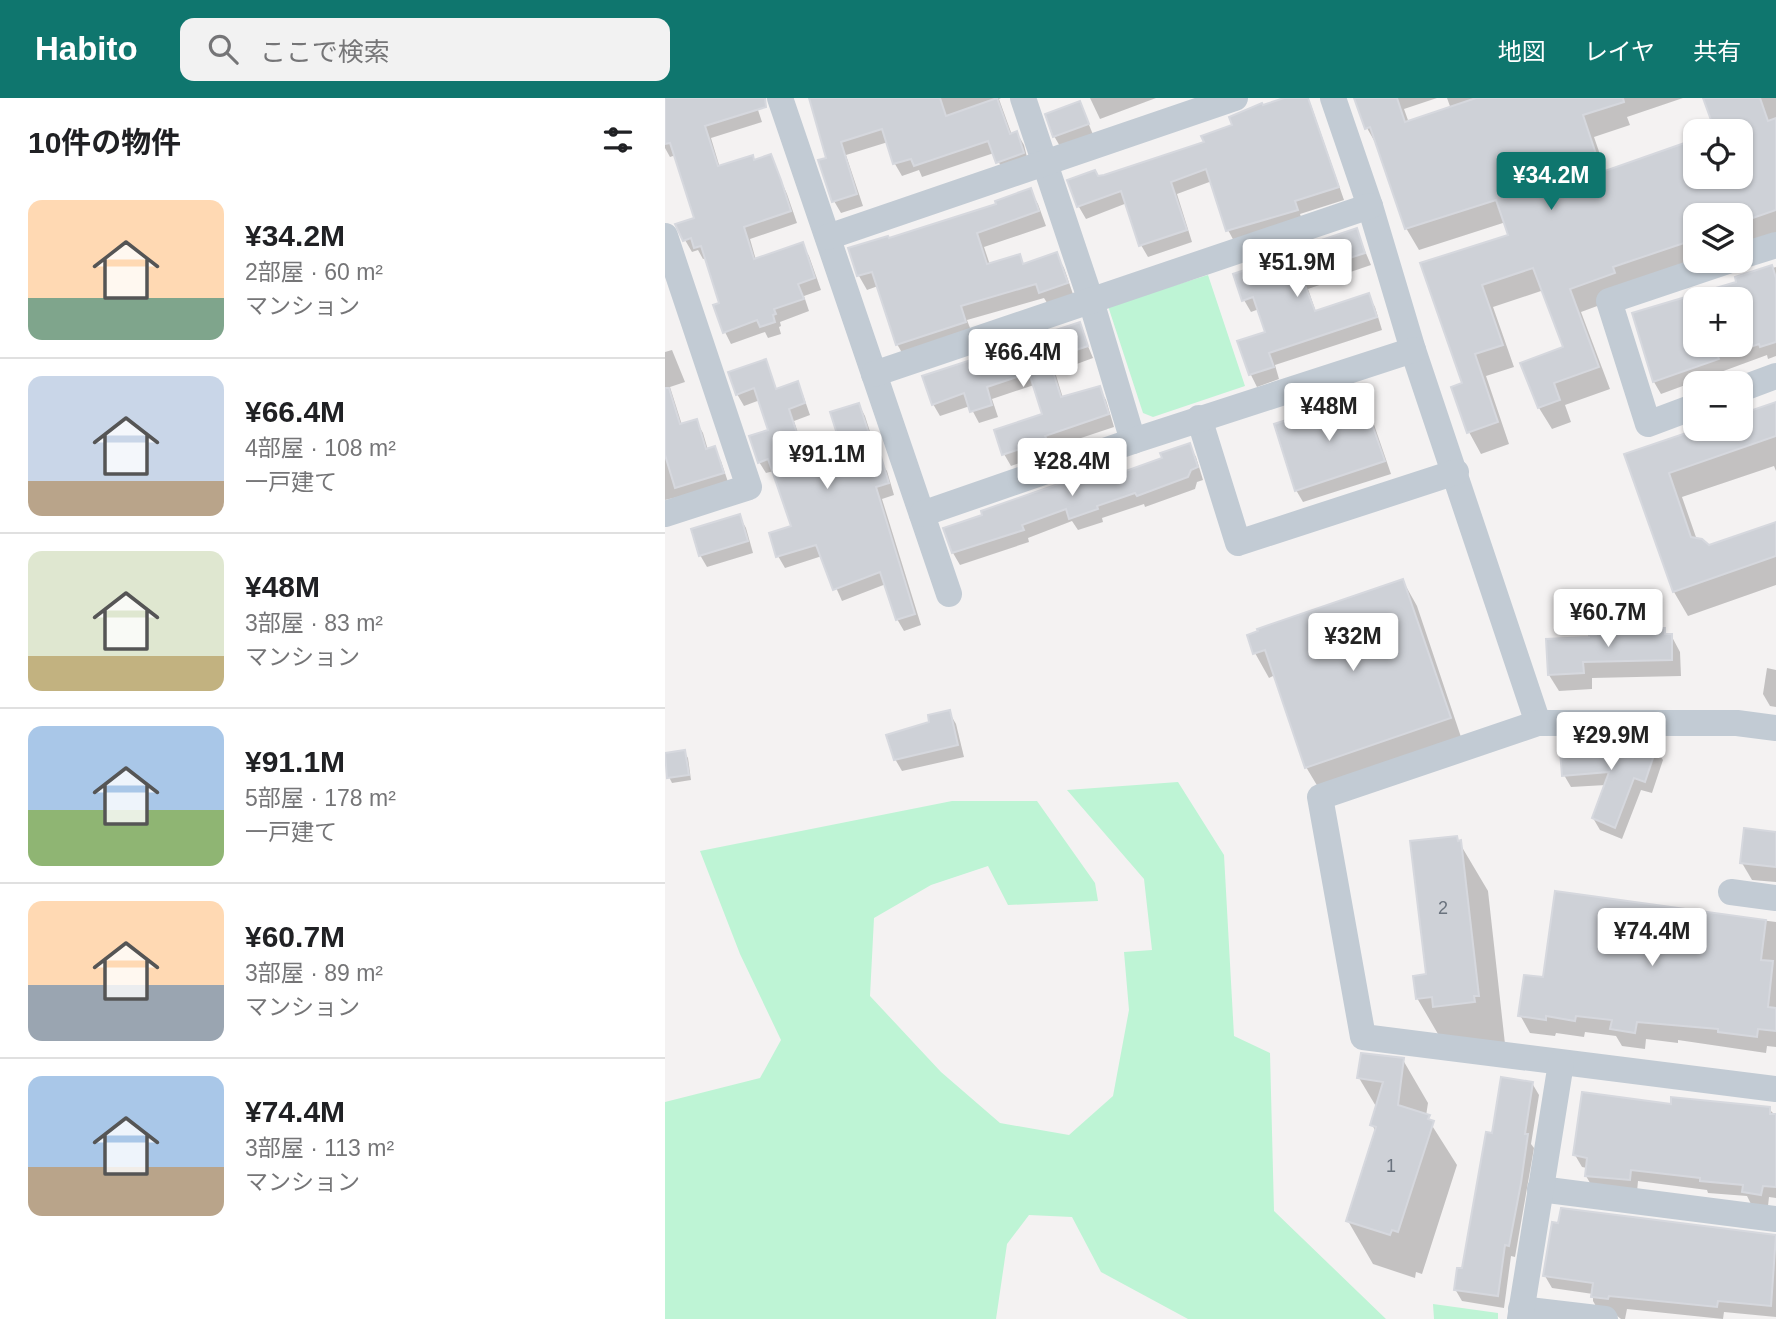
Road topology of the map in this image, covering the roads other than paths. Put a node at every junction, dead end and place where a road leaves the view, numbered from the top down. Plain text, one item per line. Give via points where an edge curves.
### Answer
1 (781, 98) edge
2 (1023, 98) edge
3 (1235, 98) edge
4 (1333, 98) edge
5 (1045, 164) junction
6 (1370, 206) junction
7 (665, 236) edge
8 (828, 237) junction
9 (1776, 245) edge
10 (1753, 252) edge
11 (1692, 273) edge
12 (1091, 302) junction
13 (1413, 350) junction
14 (874, 374) junction
15 (1776, 376) edge
16 (1753, 384) edge
17 (1683, 411) edge
18 (1199, 418) junction
19 (1133, 441) junction
20 (1456, 472) junction
21 (665, 514) edge
22 (922, 514) junction
23 (949, 594) dead end
24 (1538, 723) junction
25 (1776, 728) edge
26 (1731, 892) dead end
27 (1776, 898) edge
28 (1561, 1063) junction
29 (1776, 1089) edge
30 (1540, 1189) junction
31 (1776, 1219) edge
32 (1521, 1314) edge
33 (1605, 1319) edge

1 - 8 street
2 - 5 street
3 - 5 street
4 - 6 street
5 - 8 street
5 - 12 street
6 - 12 street
6 - 13 street
7 - 21 street via 749,487
8 - 14 street
9 - 10 street
11 - 17 street via 1609,301 1648,424
12 - 14 street
12 - 19 street
13 - 18 street
13 - 20 street
14 - 22 street
15 - 16 street
18 - 19 street
18 - 20 street via 1238,542
19 - 22 street
20 - 24 street
22 - 23 street
24 - 25 street via 1737,723
24 - 28 street via 1320,797 1363,1037
26 - 27 street
28 - 29 street
28 - 30 street
30 - 31 street
30 - 32 street
32 - 33 street

